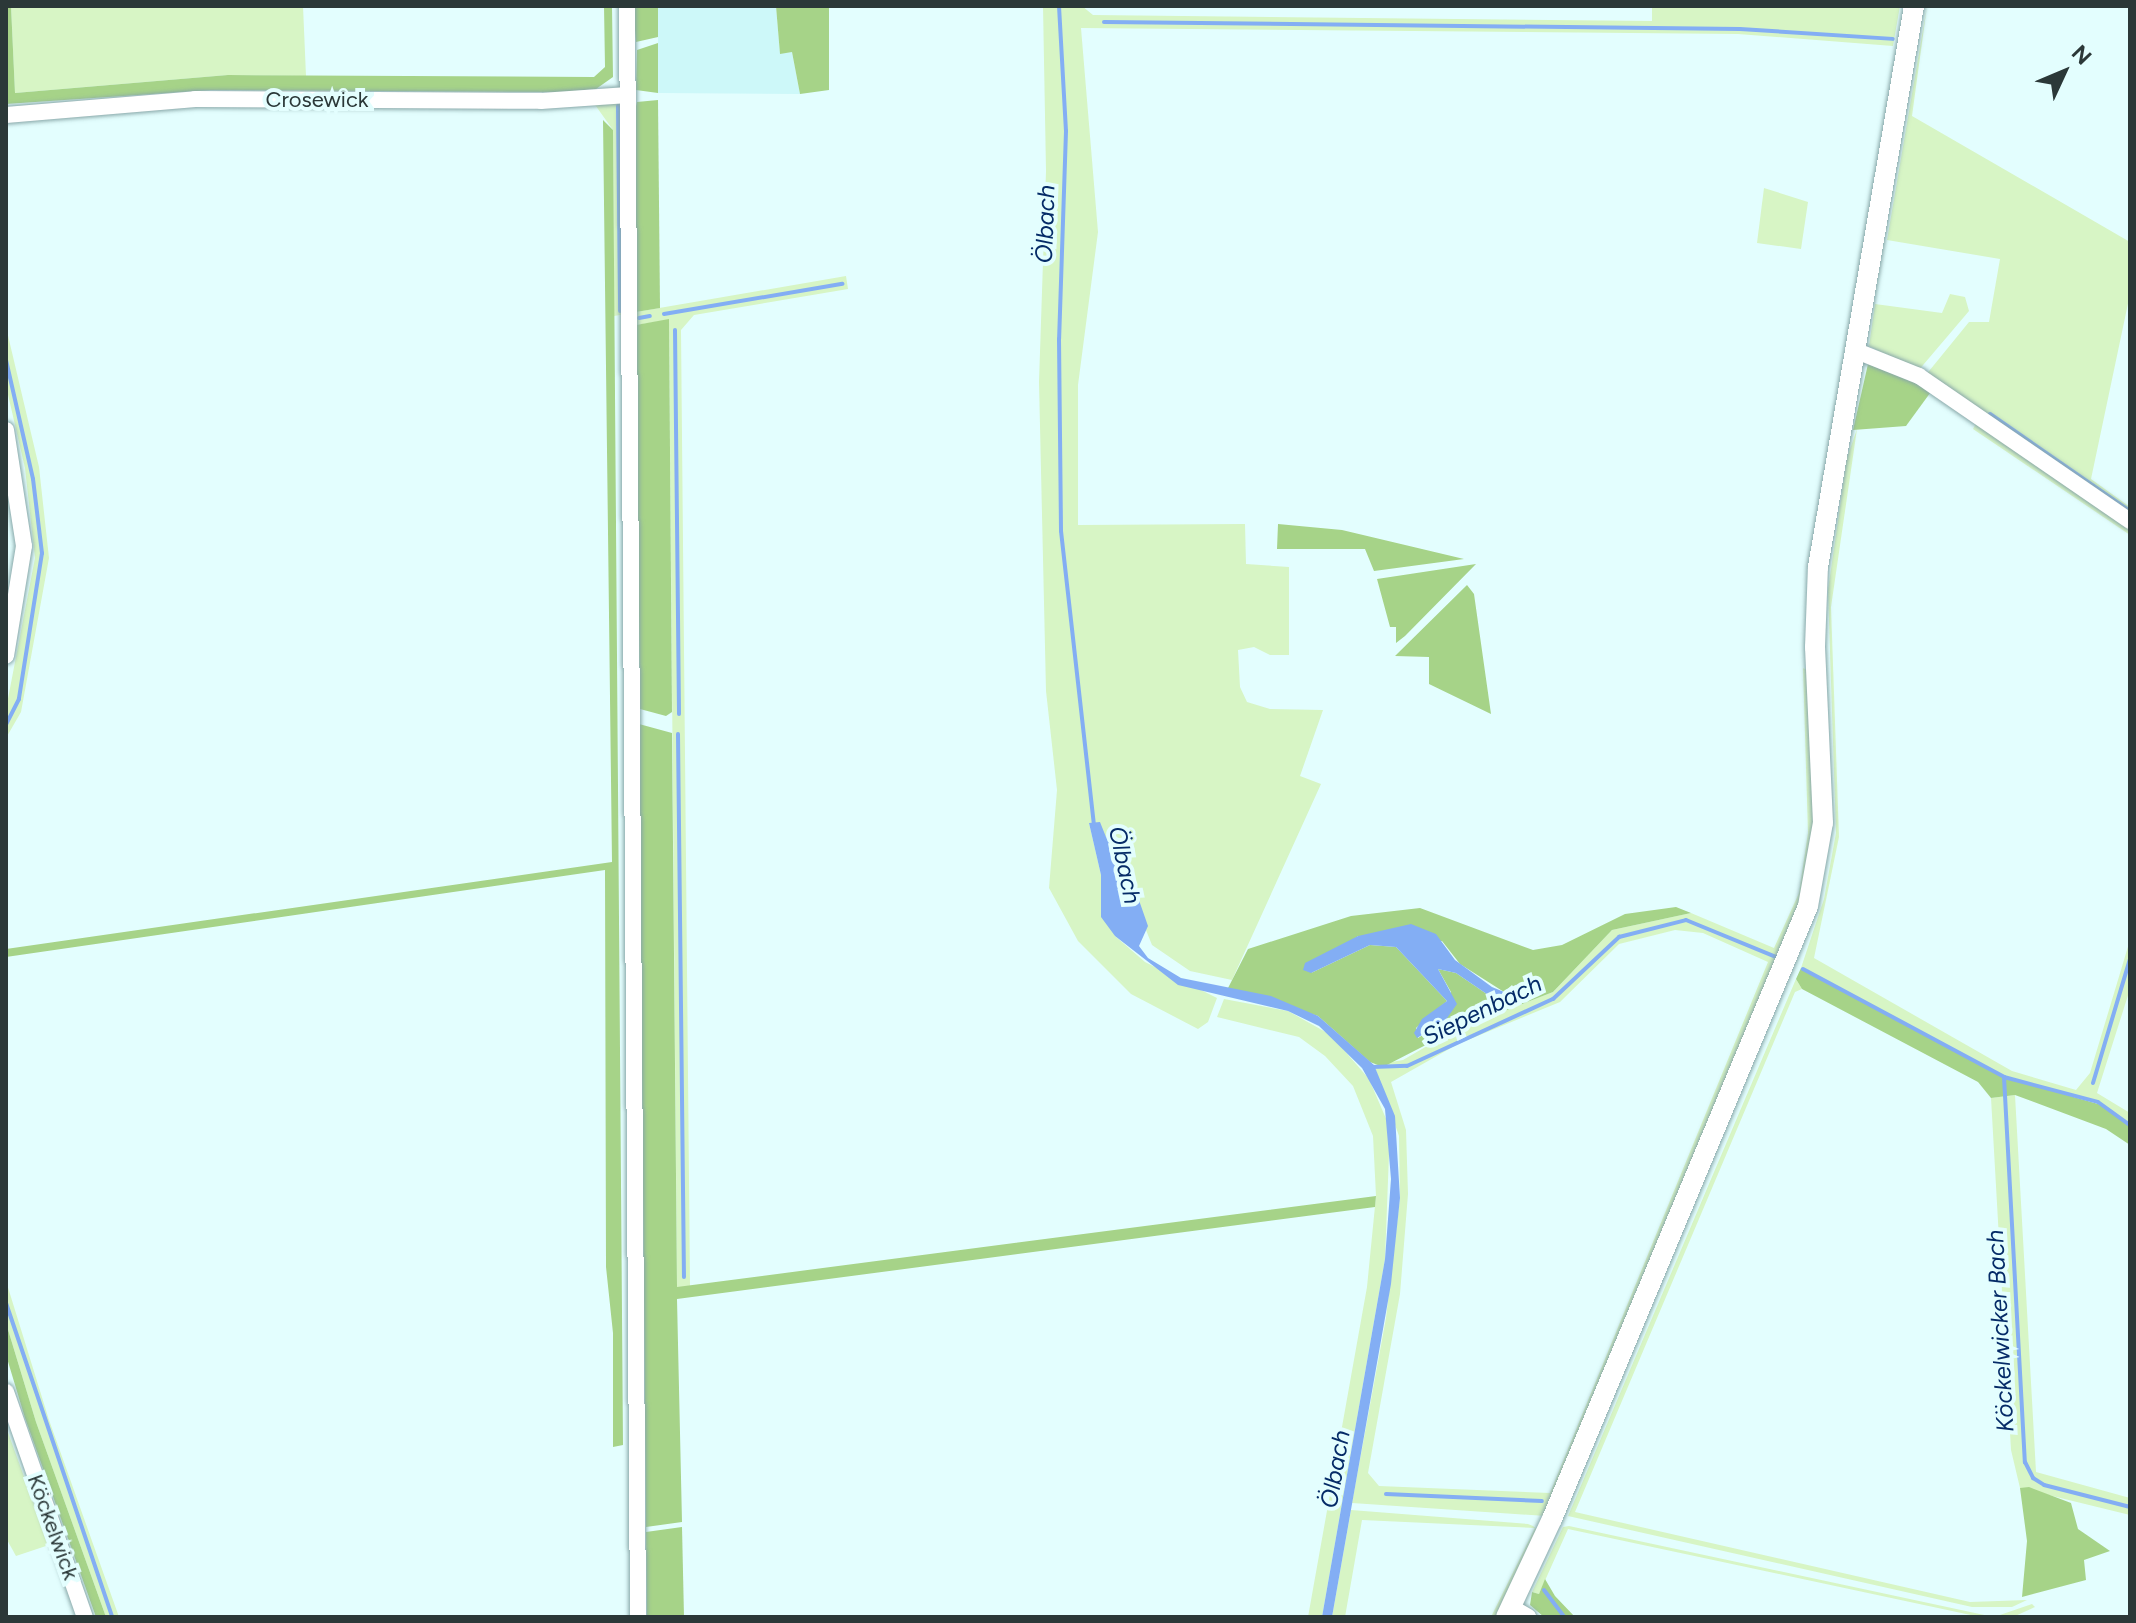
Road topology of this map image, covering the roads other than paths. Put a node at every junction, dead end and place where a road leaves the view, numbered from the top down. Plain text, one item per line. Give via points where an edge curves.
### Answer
1 (627, 6) edge
2 (1914, 6) edge
3 (628, 95) junction
4 (6, 115) edge
5 (1854, 350) junction
6 (6, 430) edge
7 (2130, 521) edge
8 (6, 656) edge
9 (6, 1392) edge
10 (1515, 1614) edge
11 (85, 1617) edge
12 (638, 1617) edge

1 - 3 street
2 - 5 main road
3 - 4 street, Crosewick via 541,101 195,99
3 - 12 street
5 - 7 street via 1919,376
5 - 10 main road via 1818,567 1815,647 1823,823 1808,906
6 - 8 street via 24,546
9 - 11 street, Köckelwick

